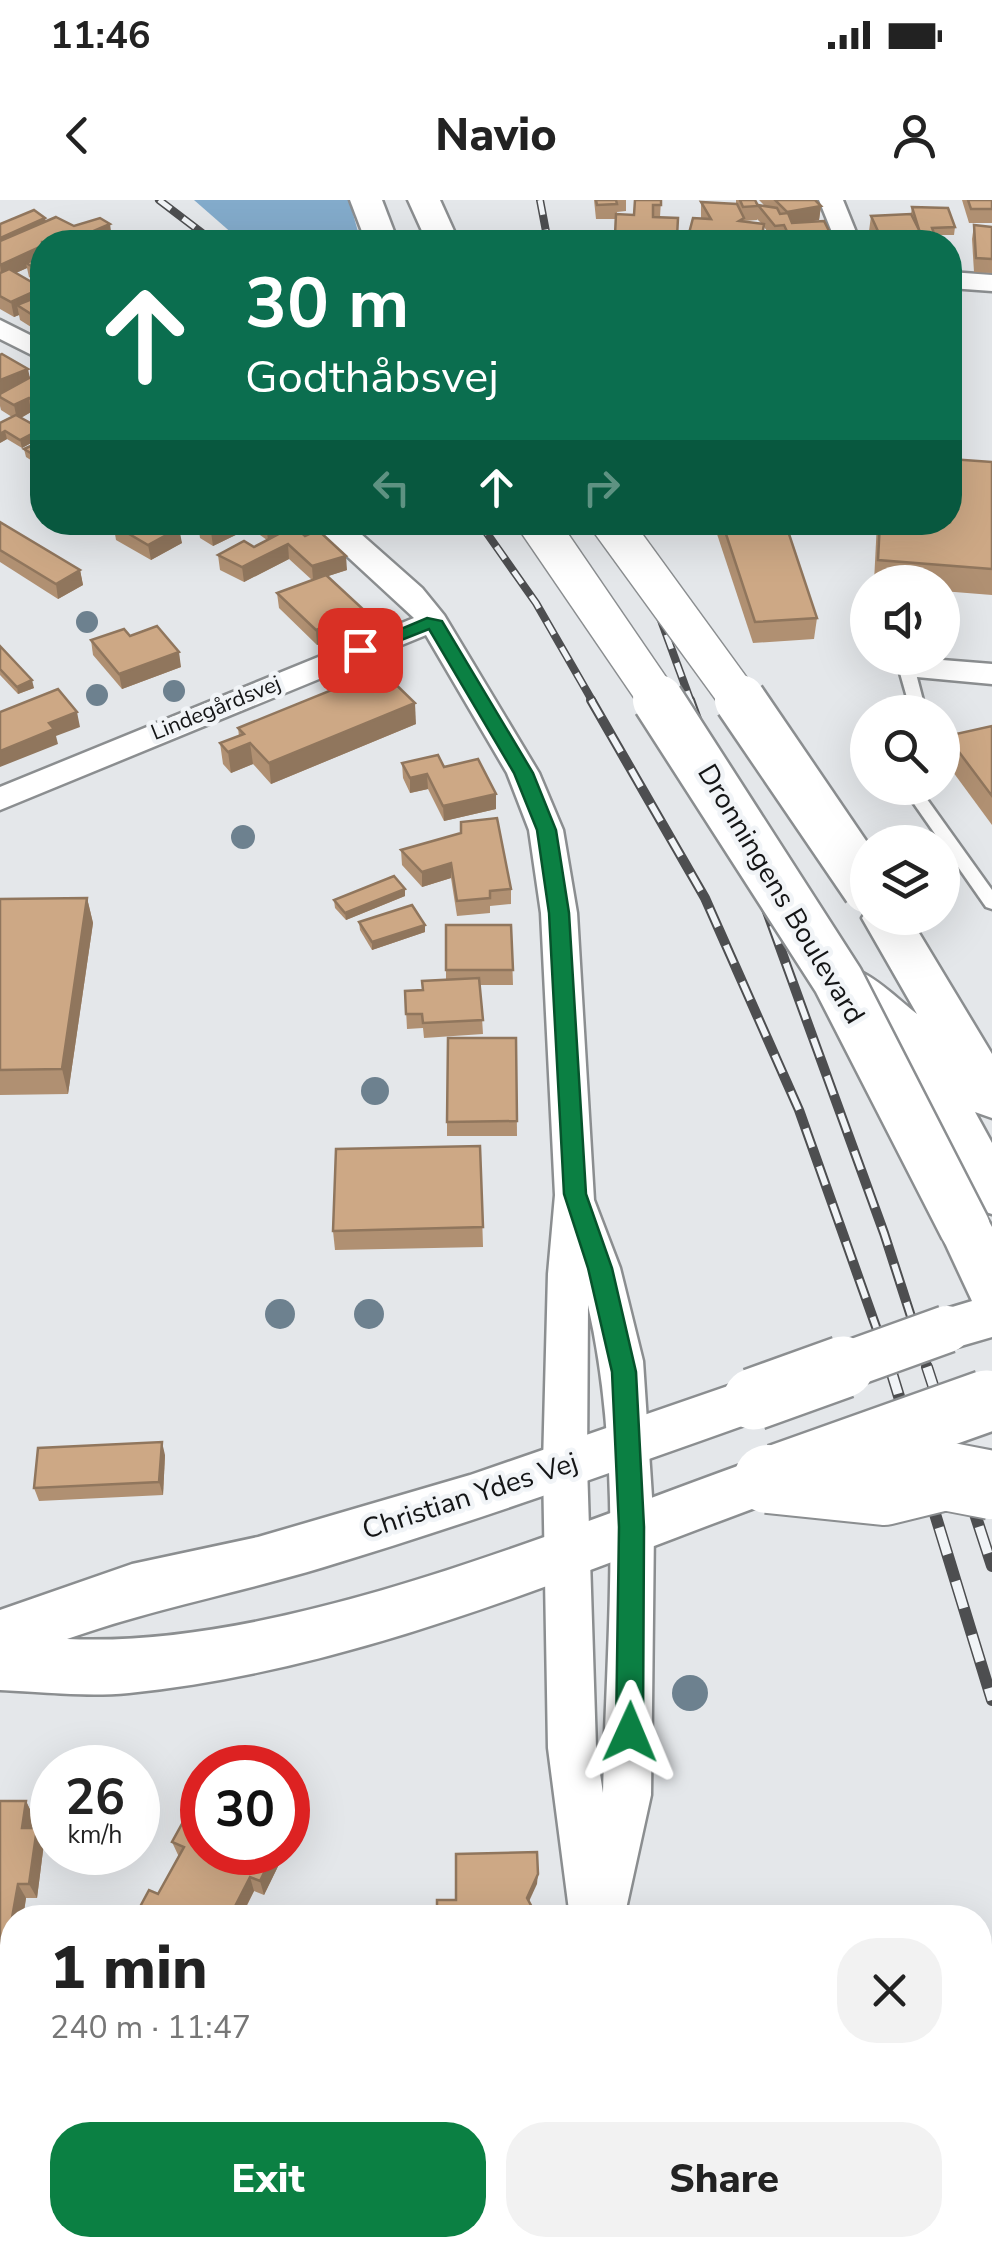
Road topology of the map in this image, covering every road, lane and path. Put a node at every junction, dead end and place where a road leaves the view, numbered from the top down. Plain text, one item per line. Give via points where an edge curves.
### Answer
1 (366, 200) edge
2 (424, 200) edge
3 (831, 200) edge
4 (377, 230) edge
5 (438, 230) edge
6 (843, 230) edge
7 (962, 281) edge
8 (992, 283) edge
9 (0, 328) edge
10 (30, 345) edge
11 (341, 535) edge
12 (546, 535) edge
13 (619, 535) edge
14 (433, 621) junction
15 (960, 671) edge
16 (992, 674) edge
17 (0, 799) edge
18 (923, 805) edge
19 (850, 860) edge
20 (992, 903) edge
21 (896, 935) edge
22 (992, 1098) edge
23 (575, 1194) junction
24 (978, 1211) edge
25 (992, 1286) edge
26 (970, 1322) edge
27 (989, 1400) edge
28 (627, 1444) junction
29 (565, 1466) junction
30 (768, 1479) junction
31 (992, 1486) edge
32 (632, 1527) junction
33 (568, 1550) junction
34 (0, 1636) edge
35 (0, 1663) edge
36 (596, 1905) edge
37 (601, 1905) edge

1 - 4 main road
2 - 5 main road
3 - 6 street
7 - 8 street
9 - 10 street
11 - 14 street
12 - 24 main road, Dronningens Boulevard, bridge via 721,792 838,980 906,1032
13 - 19 main road, bridge
14 - 17 street, Lindegårdsvej
14 - 23 street via 523,773 546,830 559,913
15 - 16 street
18 - 20 lane
21 - 22 main road
23 - 28 street via 622,1361
23 - 29 street
24 - 25 main road
26 - 28 street, Christian Ydes Vej, bridge
27 - 30 street, bridge
28 - 29 street, Christian Ydes Vej
28 - 32 street
29 - 33 street
29 - 34 street, Christian Ydes Vej via 258,1562 132,1590
30 - 31 main road, bridge via 884,1492 946,1476
30 - 32 street
32 - 33 street
32 - 37 street via 627,1796
33 - 35 street via 268,1643 127,1666
33 - 36 street via 572,1748

